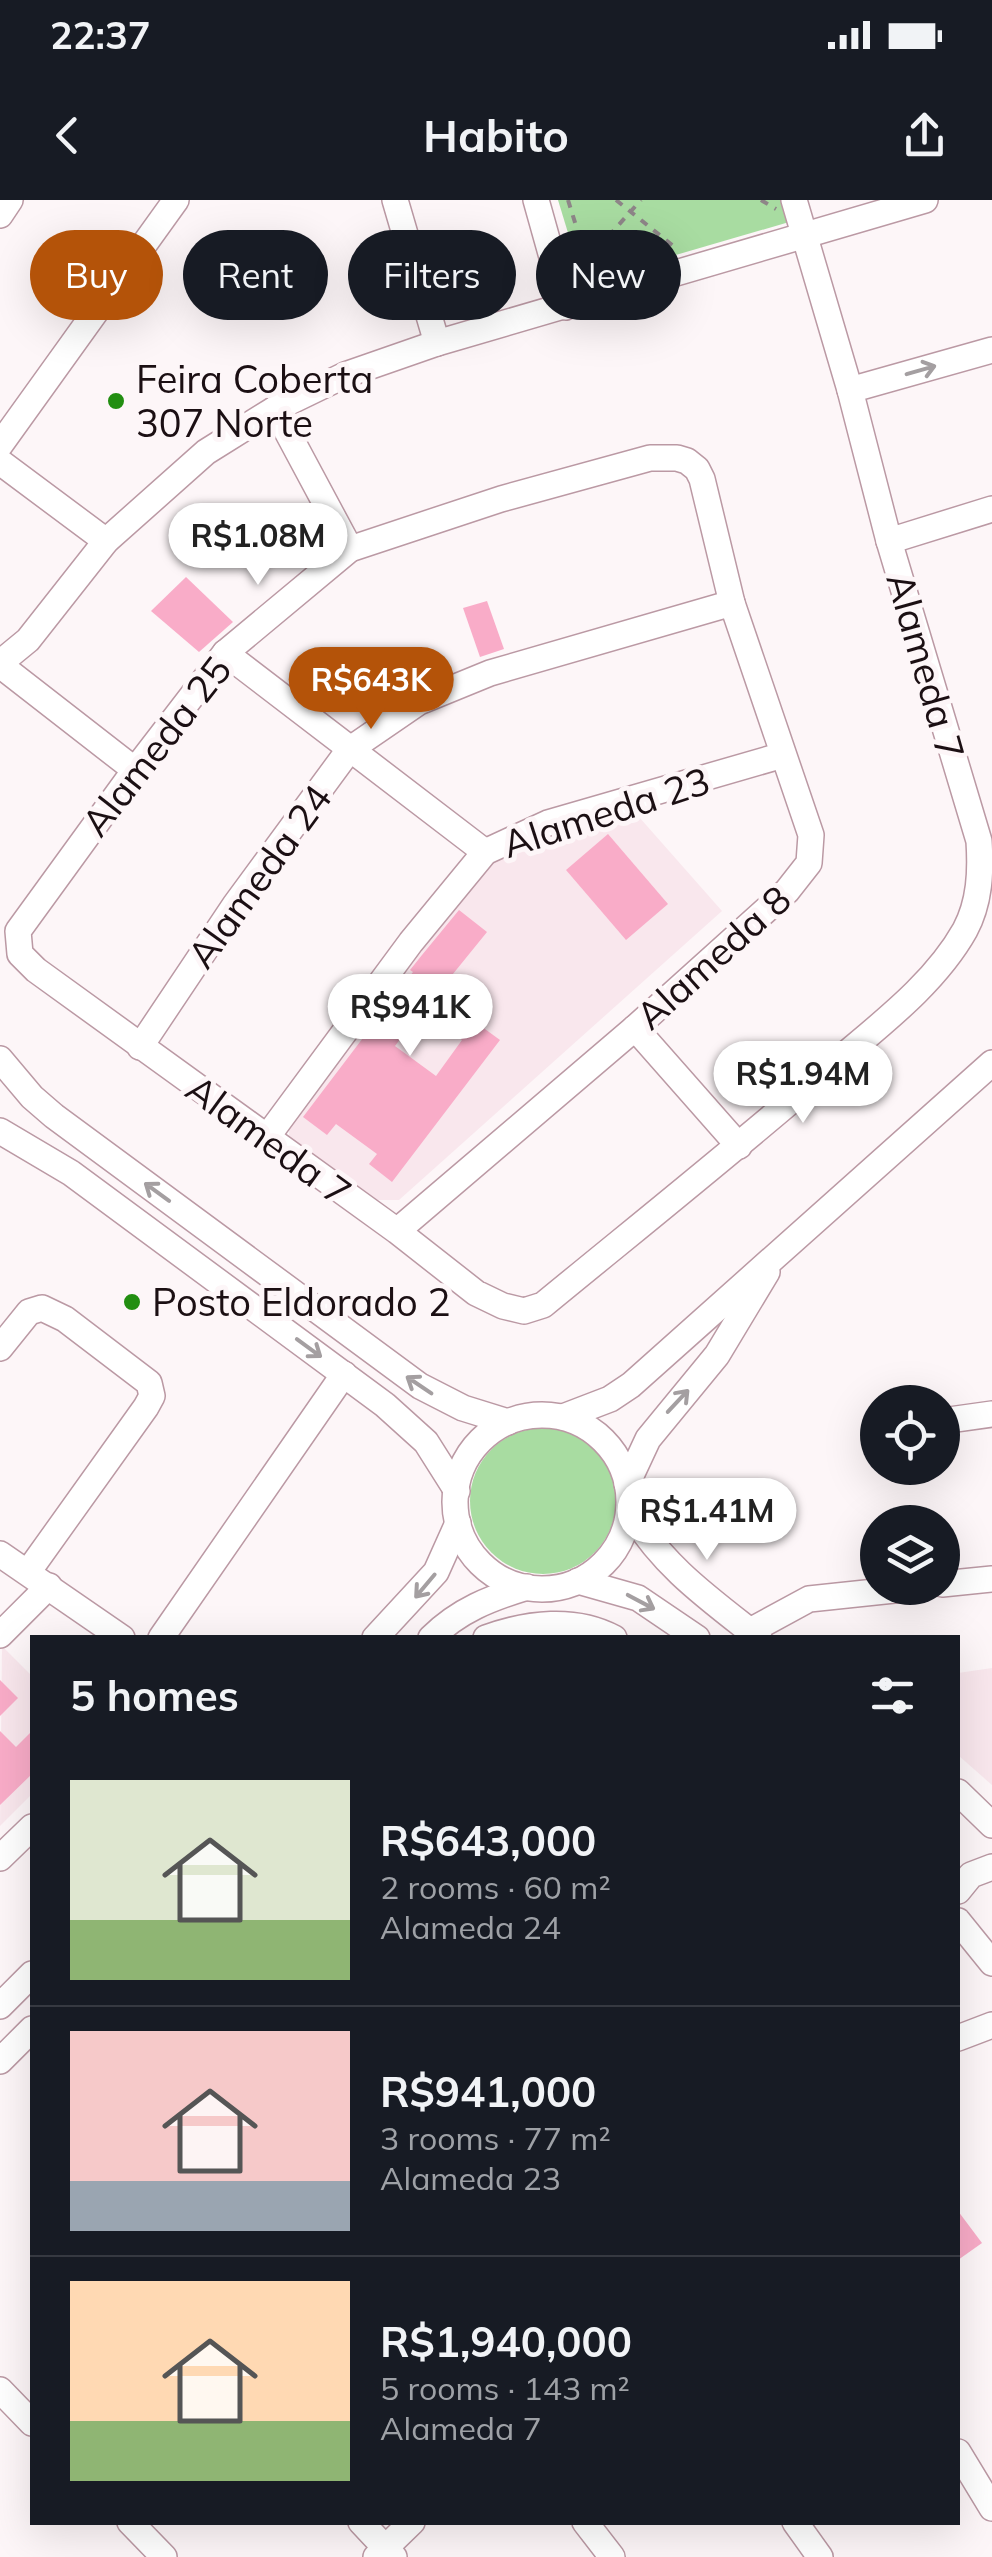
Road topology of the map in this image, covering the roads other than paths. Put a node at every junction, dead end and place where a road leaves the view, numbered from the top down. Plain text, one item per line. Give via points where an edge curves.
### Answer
1 (10, 200) edge
2 (176, 200) edge
3 (394, 200) edge
4 (536, 200) edge
5 (925, 200) edge
6 (785, 204) edge
7 (0, 214) edge
8 (544, 230) edge
9 (803, 236) junction
10 (681, 272) edge
11 (536, 315) edge
12 (437, 343) junction
13 (992, 350) edge
14 (850, 390) junction
15 (275, 410) junction
16 (0, 445) edge
17 (650, 458) joint
18 (0, 462) edge
19 (992, 509) edge
20 (889, 540) junction
21 (106, 541) junction
22 (350, 550) junction
23 (732, 603) junction
24 (225, 653) junction
25 (0, 664) edge
26 (349, 750) junction
27 (783, 755) junction
28 (135, 770) junction
29 (485, 852) junction
30 (18, 931) joint
31 (635, 1028) junction
32 (140, 1047) junction
33 (0, 1058) edge
34 (992, 1063) edge
35 (0, 1131) edge
36 (267, 1138) junction
37 (739, 1146) junction
38 (396, 1231) junction
39 (792, 1240) junction
40 (0, 1348) edge
41 (344, 1374) junction
42 (992, 1414) edge
43 (563, 1417) junction
44 (960, 1418) edge
45 (508, 1422) junction
46 (456, 1491) junction
47 (628, 1496) junction
48 (458, 1523) junction
49 (0, 1554) edge
50 (38, 1579) junction
51 (992, 1579) edge
52 (578, 1580) junction
53 (960, 1582) edge
54 (528, 1588) junction
55 (860, 1594) edge
56 (754, 1634) edge
57 (0, 1635) edge
58 (118, 1635) edge
59 (164, 1635) edge
60 (378, 1635) edge
61 (435, 1635) edge
62 (498, 1635) edge
63 (608, 1635) edge
64 (693, 1635) edge
65 (960, 1794) edge
66 (992, 1824) edge
67 (30, 1829) edge
68 (0, 1858) edge
69 (992, 1868) edge
70 (960, 1889) edge
71 (960, 1923) edge
72 (992, 1963) edge
73 (30, 1976) edge
74 (0, 2006) edge
75 (992, 2024) edge
76 (30, 2031) edge
77 (960, 2037) edge
78 (0, 2060) edge
79 (0, 2390) edge
80 (30, 2421) edge
81 (960, 2455) edge
82 (992, 2508) edge
83 (133, 2525) edge
84 (363, 2525) edge
85 (409, 2525) edge
86 (587, 2525) edge
87 (797, 2525) edge
88 (385, 2554) edge
89 (164, 2557) edge
90 (612, 2557) edge
91 (820, 2557) edge

1 - 7 street
2 - 16 street
3 - 12 street
4 - 8 street
5 - 9 street
6 - 9 street, Alameda 7
9 - 10 street
9 - 14 street, Alameda 7
11 - 12 street
12 - 15 street via 345,375
14 -> 13 street
14 - 20 street, Alameda 7
15 - 21 street via 206,452
15 - 22 street
17 - 22 street, Alameda 25
17 - 23 street, Alameda 8 via 678,458 697,469
18 - 21 street
19 - 20 street
20 - 37 street, Alameda 7 via 979,841 982,874 967,927 945,960
21 - 25 street via 28,640
22 - 24 street, Alameda 25
23 - 26 street, Alameda 24 via 490,673 419,702
23 - 27 street, Alameda 8
24 - 26 street
24 - 28 street, Alameda 25
25 - 28 street
26 - 29 street
26 - 32 street, Alameda 24
27 - 29 street, Alameda 23 via 548,822
27 - 31 street, Alameda 8 via 811,835 809,863
28 - 30 street, Alameda 25
29 - 36 street, Alameda 23
30 - 32 street, Alameda 7 via 27,962
31 - 37 street
31 - 38 street, Alameda 8
32 - 36 street, Alameda 7
45 -> 33 street via 420,1386 54,1116
34 - 39 street
35 -> 41 street via 71,1173
36 - 38 street, Alameda 7
37 - 38 street, Alameda 7 via 543,1305 524,1312 476,1293
39 - 43 street via 626,1390
47 -> 39 street via 654,1430 706,1369
40 - 50 street via 28,1312 42,1308 149,1382 152,1396
41 - 46 street via 423,1438
41 - 59 street
42 - 44 street
43 - 45 street
43 - 47 street via 605,1441 617,1456
45 - 46 street via 470,1454
46 - 48 street
47 - 52 street via 623,1534 610,1555
47 - 56 street via 645,1538 674,1571
48 - 54 street via 480,1562
48 -> 60 street via 436,1572
49 - 50 street
50 - 57 street
50 - 58 street
51 - 53 street
52 - 54 street
52 -> 64 street via 638,1598
54 - 61 street via 480,1603
55 - 56 street via 809,1599
62 - 63 street via 544,1624 589,1626
65 - 66 street
67 - 68 street
69 - 70 street via 971,1875
71 - 72 street
73 - 74 street
75 - 77 street
76 - 78 street
79 - 80 street
81 - 82 street
83 - 89 street
84 - 88 street
85 - 88 street
86 - 90 street
87 - 91 street

